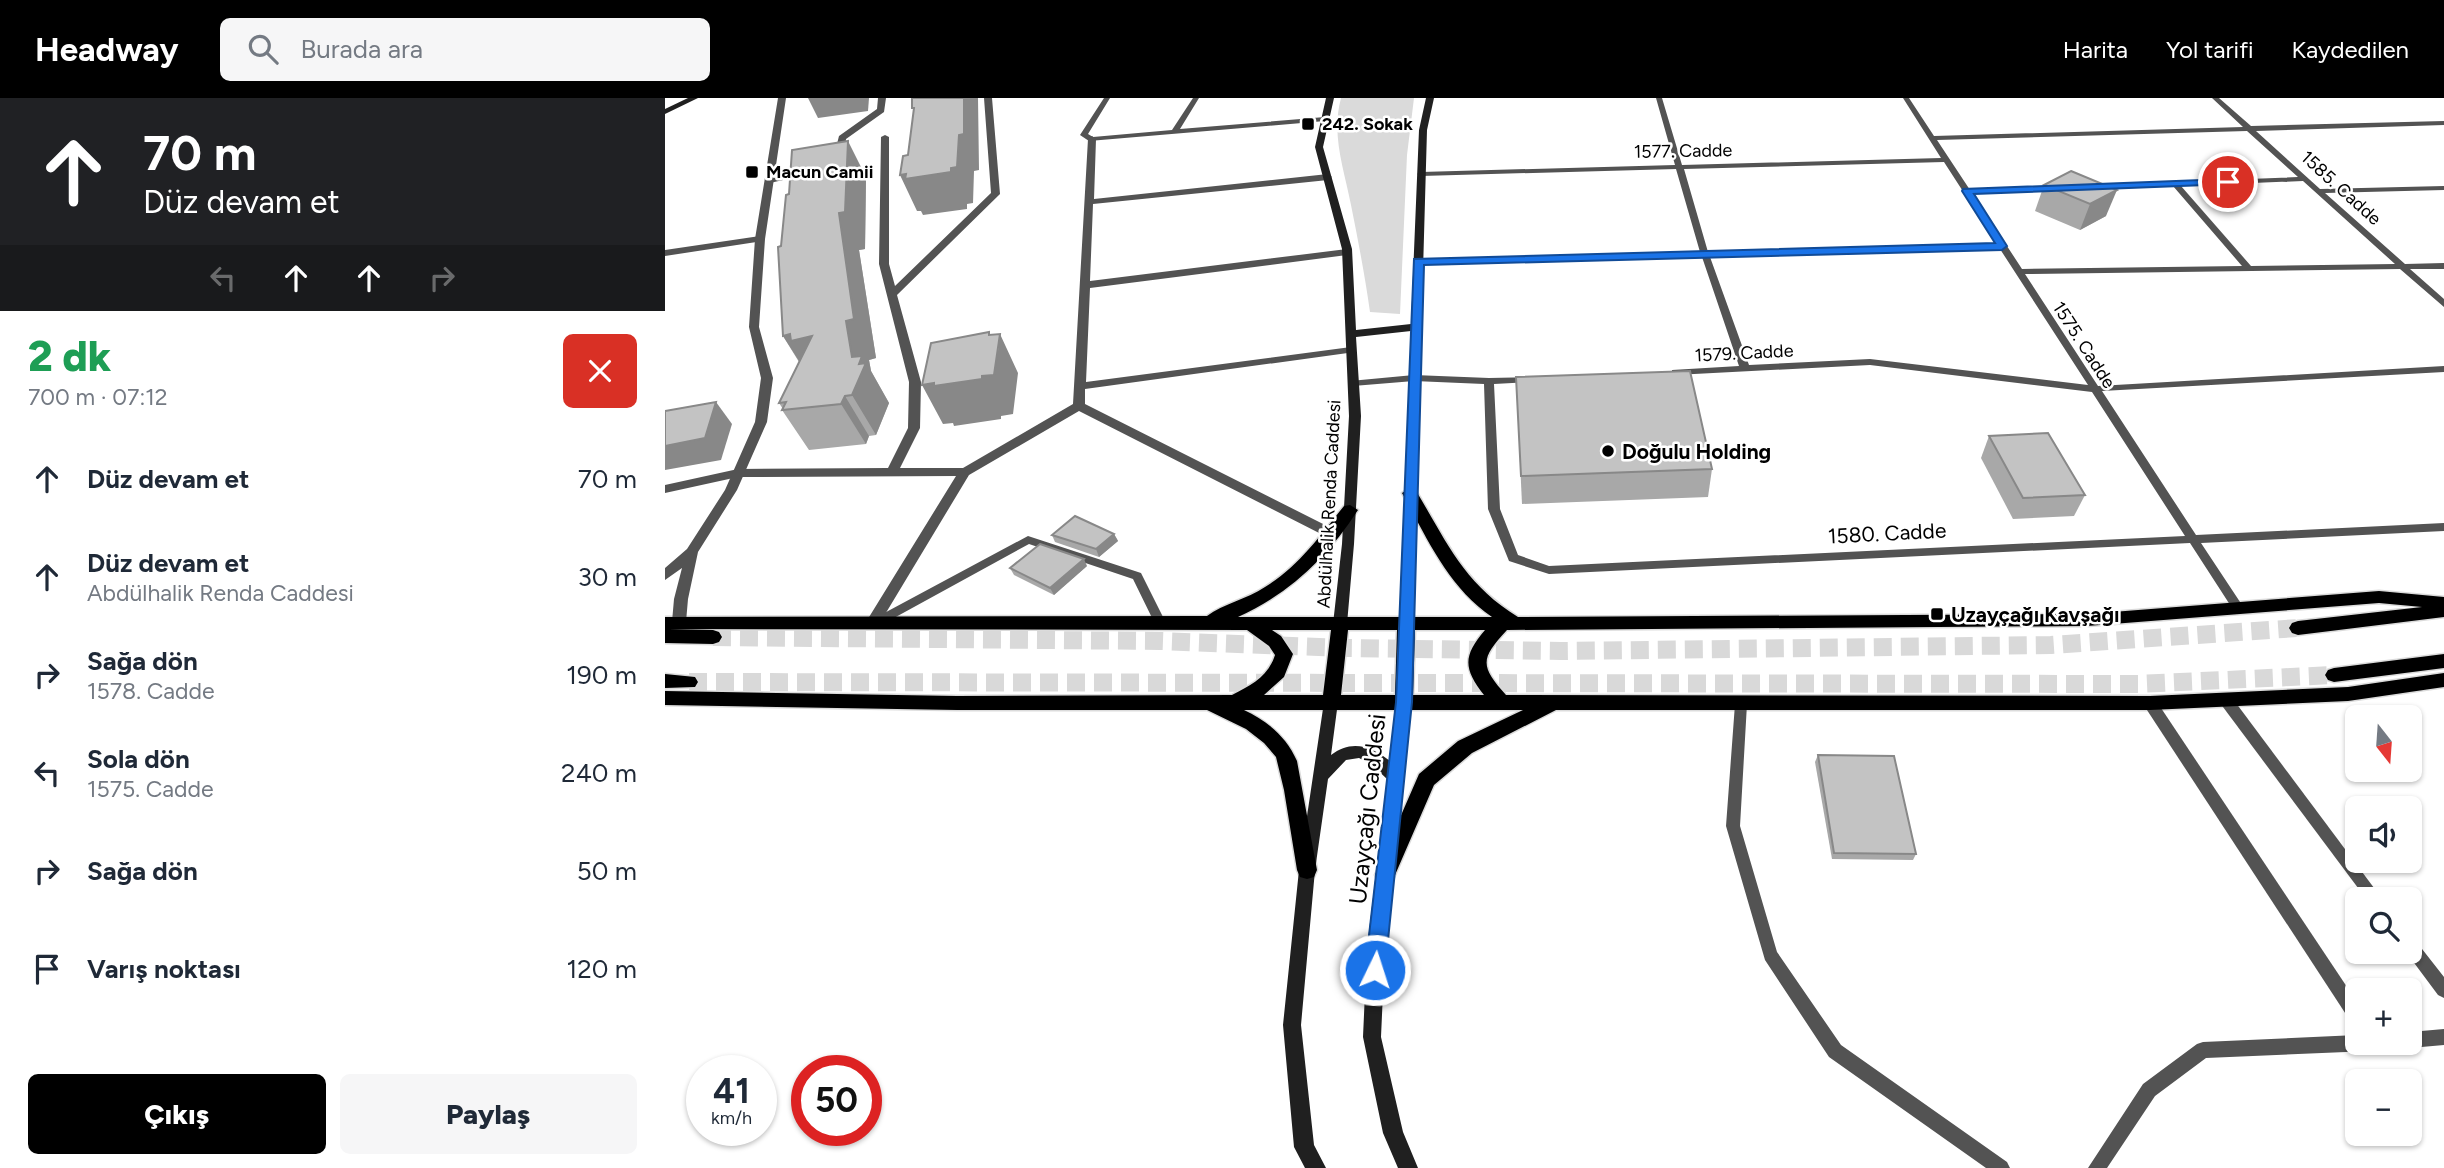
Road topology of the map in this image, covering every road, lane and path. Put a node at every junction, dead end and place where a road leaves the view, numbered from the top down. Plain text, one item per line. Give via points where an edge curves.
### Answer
1 (694, 98) edge
2 (782, 98) edge
3 (882, 98) edge
4 (988, 98) edge
5 (1107, 98) edge
6 (1196, 98) edge
7 (1330, 98) edge
8 (1430, 98) edge
9 (1659, 98) edge
10 (1906, 98) edge
11 (2215, 98) edge
12 (665, 112) edge
13 (1325, 119) junction
14 (2444, 123) edge
15 (2251, 129) junction
16 (1175, 131) junction
17 (885, 137) dead end
18 (1932, 138) junction
19 (1092, 139) junction
20 (1947, 160) junction
21 (832, 163) edge
22 (1679, 167) junction
23 (817, 170) edge
24 (1421, 174) junction
25 (1328, 177) junction
26 (2307, 179) junction
27 (770, 180) junction
28 (2175, 184) junction
29 (2064, 188) edge
30 (2077, 188) edge
31 (2444, 188) edge
32 (1967, 191) junction
33 (2320, 191) junction
34 (1090, 202) junction
35 (760, 239) junction
36 (2002, 246) junction
37 (1347, 252) junction
38 (665, 253) edge
39 (1705, 254) junction
40 (1418, 262) junction
41 (2444, 266) edge
42 (2404, 268) junction
43 (2249, 269) junction
44 (2019, 272) junction
45 (1086, 285) junction
46 (892, 293) junction
47 (2444, 304) edge
48 (1416, 327) junction
49 (1351, 334) junction
50 (1351, 350) junction
51 (1745, 368) junction
52 (2444, 369) edge
53 (1664, 372) edge
54 (1414, 378) junction
55 (1543, 379) edge
56 (1489, 381) junction
57 (1353, 383) junction
58 (1082, 386) junction
59 (2094, 389) junction
60 (1079, 405) junction
61 (965, 472) junction
62 (738, 473) junction
63 (892, 473) junction
64 (665, 489) edge
65 (1410, 493) junction
66 (1350, 510) junction
67 (2444, 527) edge
68 (1332, 534) junction
69 (2192, 538) junction
70 (692, 552) junction
71 (665, 575) edge
72 (2444, 603) edge
73 (2238, 608) junction
74 (2444, 611) edge
75 (672, 622) edge
76 (876, 622) junction
77 (1160, 623) junction
78 (1250, 623) junction
79 (1201, 624) junction
80 (1340, 624) junction
81 (1406, 624) junction
82 (1509, 624) junction
83 (2298, 628) tunnel mouth
84 (665, 636) edge
85 (713, 636) tunnel mouth
86 (2444, 661) edge
87 (2334, 675) tunnel mouth
88 (2444, 680) edge
89 (665, 681) edge
90 (689, 682) tunnel mouth
91 (665, 698) edge
92 (2225, 699) junction
93 (1201, 701) junction
94 (1237, 701) junction
95 (1331, 702) junction
96 (1404, 702) junction
97 (1501, 702) junction
98 (1554, 703) junction
99 (2150, 703) junction
100 (1741, 704) junction
101 (1395, 777) junction
102 (1319, 779) junction
103 (1307, 870) junction
104 (1385, 875) junction
105 (2366, 887) edge
106 (2422, 960) edge
107 (2444, 990) edge
108 (2345, 998) edge
109 (2444, 1037) edge
110 (2422, 1039) edge
111 (2345, 1044) edge
112 (1316, 1168) edge
113 (1408, 1168) edge
114 (2001, 1168) edge
115 (2097, 1168) edge

1 - 12 main road
2 - 27 street
3 - 21 street via 881,110 842,138 840,155
4 - 46 street via 996,194
5 - 19 lane via 1084,135
6 - 16 lane
7 - 13 main road, Abdülhalik Renda Caddesi
8 - 24 main road
9 - 22 lane
10 - 18 lane, 1575. Cadde
11 - 15 lane, 1585. Cadde
13 - 16 lane
13 - 25 main road, Abdülhalik Renda Caddesi via 1319,147
14 - 15 lane
15 - 18 lane
15 - 26 lane, 1585. Cadde
16 - 19 lane
17 - 46 street via 884,264
18 - 20 lane, 1575. Cadde
19 - 34 street
20 - 22 lane, 1577. Cadde
20 - 32 lane, 1575. Cadde
22 - 24 lane, 1577. Cadde
22 - 39 lane
23 - 27 street
24 - 40 main road
25 - 34 street
25 - 37 main road, Abdülhalik Renda Caddesi
26 - 28 lane
26 - 33 lane, 1585. Cadde
27 - 35 street
28 - 30 lane
28 - 43 lane
29 - 32 lane
31 - 33 lane
32 - 36 lane, 1575. Cadde
33 - 42 lane, 1585. Cadde
34 - 45 street
35 - 38 street
35 - 62 street via 754,327 767,378 761,422
36 - 39 lane
36 - 44 lane, 1575. Cadde
37 - 45 street
37 - 49 main road, Abdülhalik Renda Caddesi
39 - 40 lane
39 - 51 lane
40 - 48 main road
41 - 42 lane
42 - 43 lane
42 - 47 lane, 1585. Cadde
43 - 44 lane
44 - 59 lane, 1575. Cadde
45 - 58 street
46 - 63 street via 915,382 914,428
48 - 49 main road
48 - 54 main road
49 - 50 main road, Abdülhalik Renda Caddesi
50 - 57 main road, Abdülhalik Renda Caddesi
50 - 58 street
51 - 53 lane, 1579. Cadde
51 - 59 lane, 1579. Cadde via 1870,362
52 - 59 lane, 1579. Cadde
54 - 56 lane
54 - 57 lane
54 - 65 main road
55 - 56 lane
56 - 69 lane, 1580. Cadde via 1494,509 1513,558 1549,570
57 - 66 main road, Abdülhalik Renda Caddesi
58 - 60 street
59 - 69 lane, 1575. Cadde
60 - 61 street
60 - 68 street
61 - 63 street
61 - 76 street
62 - 63 street
62 - 64 street
62 - 70 street
65 - 81 main road
65 - 82 main road via 1453,572
66 - 68 main road
66 - 80 main road, Abdülhalik Renda Caddesi
67 - 69 lane, 1580. Cadde
68 - 79 main road via 1266,596
69 - 73 lane, 1575. Cadde
70 - 71 street
70 - 75 street
72 - 73 main road via 2379,597
73 - 82 main road via 2060,620
74 - 83 main road
75 - 76 main road
76 - 77 main road
76 - 77 lane via 1028,540 1137,576
77 - 79 main road
78 - 79 main road
78 - 80 main road
78 - 94 main road via 1275,641 1284,654 1280,672 1268,684
80 - 81 main road
80 - 95 main road
81 - 82 main road
81 - 96 main road
82 - 97 main road via 1482,644 1475,661 1476,673
84 - 85 main road
86 - 87 main road
88 - 92 main road via 2348,694
89 - 90 main road
91 - 93 main road
92 - 99 main road
92 - 105 lane
93 - 94 main road
93 - 103 main road via 1235,713 1286,755
94 - 95 main road
95 - 96 main road
95 - 102 main road
96 - 97 main road
96 - 101 main road, Uzayçağı Caddesi
97 - 98 main road
98 - 100 main road
98 - 104 main road via 1465,747 1426,780
99 - 100 main road
99 - 108 lane
100 - 114 lane via 1733,826 1770,955 1835,1051
101 - 102 main road via 1382,761 1361,751 1331,762
101 - 104 main road, Uzayçağı Caddesi
102 - 103 main road
103 - 112 main road via 1292,1025 1304,1147
104 - 113 main road, Uzayçağı Caddesi via 1376,948 1373,1037 1393,1133
106 - 107 lane
109 - 110 lane
111 - 115 lane via 2203,1050 2149,1090

